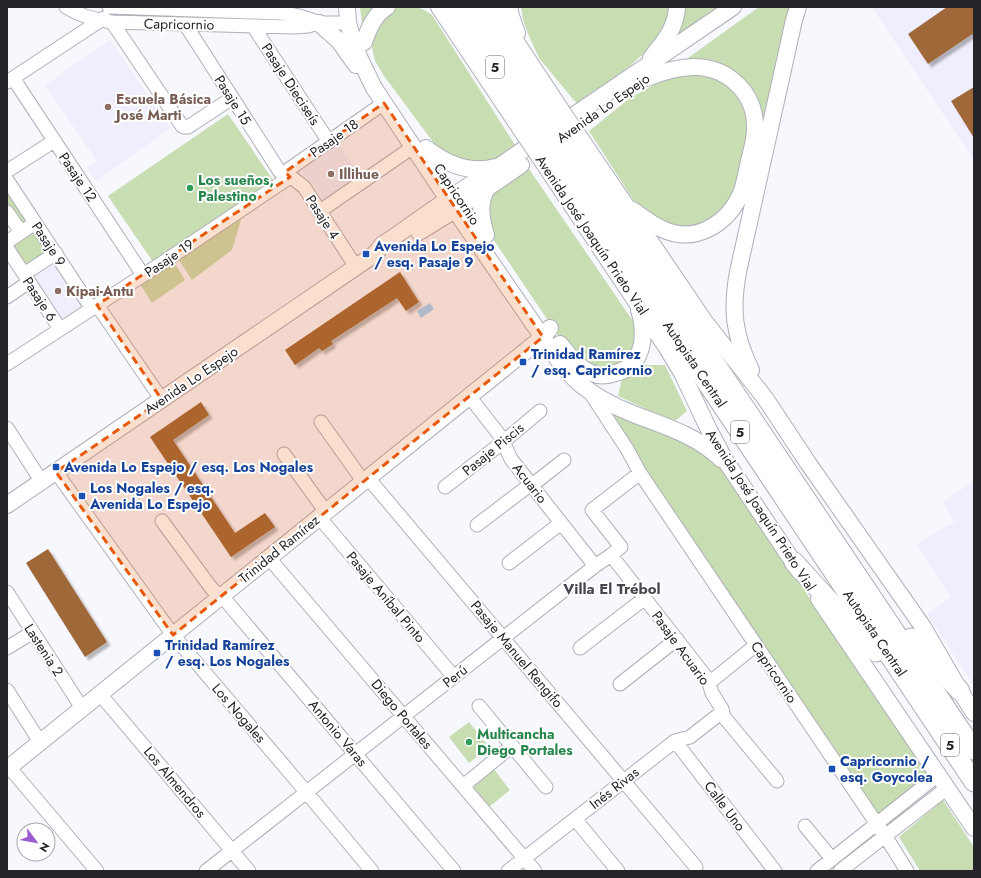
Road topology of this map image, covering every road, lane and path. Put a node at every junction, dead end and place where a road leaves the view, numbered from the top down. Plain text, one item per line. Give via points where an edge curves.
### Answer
1 (66, 7) edge
2 (114, 7) edge
3 (353, 7) edge
4 (387, 7) edge
5 (428, 7) edge
6 (439, 7) edge
7 (455, 7) edge
8 (476, 7) edge
9 (493, 7) edge
10 (509, 7) edge
11 (677, 7) edge
12 (733, 7) edge
13 (746, 7) edge
14 (798, 7) edge
15 (106, 22) junction
16 (319, 23) junction
17 (185, 24) junction
18 (348, 24) junction
19 (253, 26) junction
20 (452, 26) junction
21 (364, 42) junction
22 (528, 60) junction
23 (642, 74) junction
24 (10, 80) edge
25 (374, 88) junction
26 (232, 98) junction
27 (384, 103) junction
28 (543, 122) junction
29 (54, 141) junction
30 (329, 142) junction
31 (420, 148) junction
32 (562, 150) junction
33 (501, 165) junction
34 (7, 171) edge
35 (288, 174) junction
36 (7, 180) edge
37 (488, 187) junction
38 (622, 200) junction
39 (456, 201) junction
40 (320, 211) junction
41 (12, 223) edge
42 (35, 223) junction
43 (486, 235) junction
44 (7, 243) edge
45 (7, 248) edge
46 (56, 253) junction
47 (356, 266) junction
48 (143, 275) junction
49 (27, 278) junction
50 (7, 297) edge
51 (635, 300) junction
52 (94, 307) junction
53 (60, 329) junction
54 (546, 333) junction
55 (565, 360) junction
56 (7, 364) edge
57 (589, 391) junction
58 (469, 396) junction
59 (765, 398) junction
60 (162, 400) junction
61 (540, 411) dead end
62 (321, 422) dead end
63 (7, 428) edge
64 (503, 442) junction
65 (284, 454) dead end
66 (564, 460) dead end
67 (56, 472) junction
68 (640, 473) junction
69 (734, 474) junction
70 (366, 480) junction
71 (42, 482) junction
72 (531, 484) junction
73 (446, 487) dead end
74 (7, 506) edge
75 (322, 514) junction
76 (162, 521) dead end
77 (561, 523) junction
78 (477, 526) dead end
79 (612, 555) junction
80 (269, 558) junction
81 (794, 562) junction
82 (509, 563) dead end
83 (595, 566) junction
84 (7, 592) edge
85 (870, 594) junction
86 (220, 597) junction
87 (645, 598) junction
88 (33, 632) junction
89 (173, 635) junction
90 (503, 638) junction
91 (677, 639) junction
92 (756, 645) junction
93 (7, 648) edge
94 (580, 648) dead end
95 (454, 677) junction
96 (709, 682) junction
97 (620, 684) dead end
98 (7, 690) edge
99 (960, 691) junction
100 (100, 694) junction
101 (479, 706) dead end
102 (82, 708) junction
103 (926, 709) junction
104 (722, 712) junction
105 (974, 713) edge
106 (404, 716) junction
107 (674, 741) junction
108 (40, 742) junction
109 (512, 746) junction
110 (974, 750) edge
111 (355, 754) junction
112 (8, 768) edge
113 (624, 781) junction
114 (777, 781) dead end
115 (943, 782) junction
116 (974, 782) edge
117 (463, 786) junction
118 (546, 787) dead end
119 (306, 792) junction
120 (575, 819) junction
121 (877, 824) junction
122 (805, 826) dead end
123 (974, 828) edge
124 (885, 836) junction
125 (232, 850) junction
126 (524, 859) junction
127 (832, 859) junction
128 (696, 867) dead end
129 (97, 871) edge
130 (206, 871) edge
131 (249, 871) edge
132 (372, 871) edge
133 (454, 871) edge
134 (508, 871) edge
135 (535, 871) edge
136 (618, 871) edge
137 (775, 871) edge
138 (817, 871) edge
139 (840, 871) edge
140 (907, 871) edge

1 - 15 street, Capricornio via 78,14
2 - 15 street
2 - 16 street, Capricornio via 293,14
3 - 18 main road via 353,16
3 - 21 main road, Capricornio
4 - 21 main road via 371,24
5 - 20 main road
6 - 20 main road, Avenida José Joaquín Prieto Vial
7 - 28 highway, Autopista Central / 5
8 - 28 highway, Autopista Central / 5
9 - 22 main road, Avenida José Joaquín Prieto Vial
10 - 22 main road
11 - 23 main road via 676,18 668,36
12 - 23 main road, Avenida Lo Espejo
13 - 23 main road, Avenida Lo Espejo
14 - 59 main road via 735,290 735,323 740,344
15 - 17 street, Capricornio
15 - 24 street
15 - 26 street via 182,126 188,127
16 - 18 street, Capricornio
16 - 19 street, Capricornio via 301,27
16 - 25 main road via 339,41
17 - 19 street, Capricornio
17 - 26 street, Pasaje 15
18 - 21 main road via 357,31
18 - 25 main road, Capricornio via 358,57
19 - 30 street, Pasaje Dieciseís
20 - 28 main road, Avenida José Joaquín Prieto Vial
21 - 31 main road, Capricornio via 383,84
22 - 28 main road, Avenida José Joaquín Prieto Vial
23 - 33 main road, Avenida Lo Espejo
23 - 37 main road, Avenida Lo Espejo
23 - 38 main road via 698,67 717,70 729,76 747,96 753,109 755,132 745,184 739,199 731,212 714,226 696,233 669,231 655,225
24 - 29 street, Pasaje 12
25 - 27 main road, Capricornio
26 - 35 street, Pasaje 15 via 280,172
27 - 30 street, Pasaje 18
27 - 31 main road, Capricornio
28 - 32 highway, Autopista Central / 5, bridge
28 - 32 main road, Avenida José Joaquín Prieto Vial, bridge
29 - 34 street
29 - 48 street, Pasaje 12
30 - 35 street, Pasaje 18
31 - 33 main road via 464,168 483,169
31 - 39 main road, Capricornio
31 - 40 street
32 - 38 main road, Avenida José Joaquín Prieto Vial
32 - 51 main road, Avenida José Joaquín Prieto Vial
32 - 85 highway, Autopista Central / 5
32 - 103 highway, Autopista Central / 5
33 - 39 main road, Avenida Lo Espejo
35 - 40 street, Pasaje 4 via 304,187
35 - 48 street, Pasaje 19
36 - 42 street, Pasaje 9
37 - 39 main road, Avenida Lo Espejo
37 - 43 main road via 481,210
38 - 59 main road, Avenida José Joaquín Prieto Vial via 705,322
39 - 43 main road, Capricornio
39 - 47 main road, Avenida Lo Espejo via 396,246 375,254
39 - 54 main road, Capricornio
40 - 47 street, Pasaje 4
41 - 42 street
41 - 44 street
42 - 46 street, Pasaje 9
43 - 54 main road, Capricornio
45 - 49 street, Pasaje 6
46 - 49 street
46 - 52 street, Pasaje 9
47 - 60 main road, Avenida Lo Espejo
48 - 52 street, Pasaje 19
49 - 50 street
49 - 53 street, Pasaje 6
51 - 55 main road via 643,324 644,339 638,357 628,368 616,374 597,375
51 - 69 main road, Avenida José Joaquín Prieto Vial via 674,358
52 - 53 street, Pasaje 19
52 - 60 street, Pasaje 9
53 - 56 street, Pasaje 19
54 - 55 main road, Capricornio
54 - 58 main road, Trinidad Ramírez
55 - 57 main road via 574,378
55 - 68 street, Capricornio via 606,431
57 - 68 street, Capricornio
57 - 69 main road via 618,408 697,440
58 - 64 street, Acuario
58 - 70 main road, Trinidad Ramírez
59 - 99 main road, Avenida José Joaquín Prieto Vial via 923,627
60 - 67 main road, Avenida Lo Espejo
61 - 64 street, Pasaje Piscis
62 - 70 street, Pasaje Manuel Rengifo
63 - 71 street
64 - 72 street, Acuario via 511,459
64 - 73 street, Pasaje Piscis
65 - 75 street, Pasaje Aníbal Pinto
66 - 72 street
67 - 71 main road, Avenida Lo Espejo
67 - 89 street, Los Nogales
68 - 79 street via 592,510 621,547
68 - 92 street, Capricornio
69 - 81 main road, Avenida José Joaquín Prieto Vial
70 - 75 main road, Trinidad Ramírez
70 - 90 street, Pasaje Manuel Rengifo
71 - 74 main road, Avenida Lo Espejo
72 - 77 street, Acuario
72 - 78 street
75 - 80 main road, Trinidad Ramírez
75 - 95 street, Pasaje Aníbal Pinto
76 - 86 street, Antonio Varas
77 - 82 street
77 - 83 street, Acuario
79 - 83 street, Perú
79 - 87 street, Pasaje Acuario
80 - 86 main road, Trinidad Ramírez
80 - 106 street, Diego Portales
81 - 103 highway
81 - 115 main road, Avenida José Joaquín Prieto Vial
83 - 90 street, Perú
84 - 88 street, Lastenia 2
85 - 99 highway
85 - 110 highway, Autopista Central / 5
86 - 89 main road, Trinidad Ramírez
86 - 111 street, Antonio Varas via 227,602
87 - 91 street, Pasaje Acuario
87 - 94 street
88 - 93 street
88 - 102 street, Lastenia 2
89 - 100 main road, Trinidad Ramírez
89 - 119 street, Los Nogales
90 - 95 street, Perú
90 - 113 street, Pasaje Manuel Rengifo
91 - 96 street, Pasaje Acuario
91 - 97 street
92 - 96 street
92 - 121 street, Capricornio
95 - 106 street, Perú
96 - 104 street, Pasaje Acuario
98 - 108 street
99 - 105 main road, Avenida José Joaquín Prieto Vial
100 - 102 main road, Trinidad Ramírez
100 - 125 street, Los Almendros
101 - 109 street
102 - 108 main road, Trinidad Ramírez
103 - 116 highway, Autopista Central / 5
104 - 107 street, Inés Rivas via 690,737
104 - 114 street, Pasaje Acuario
106 - 111 street, Perú
106 - 117 street, Diego Portales
107 - 113 street, Inés Rivas
107 - 137 street, Calle Uno
108 - 112 main road, Trinidad Ramírez
109 - 117 street
109 - 118 street
111 - 119 street, Perú
111 - 133 street, Antonio Varas
112 - 129 street
113 - 120 street, Inés Rivas
113 - 128 street, Pasaje Manuel Rengifo
115 - 121 street
115 - 123 main road, Avenida José Joaquín Prieto Vial
115 - 124 street
117 - 126 street, Diego Portales
119 - 125 street, Perú
119 - 132 street, Los Nogales
120 - 126 street, Inés Rivas
120 - 136 street
121 - 124 street, Capricornio
121 - 127 street
122 - 127 street
124 - 139 street
124 - 140 street, Capricornio
125 - 130 street, Perú
125 - 131 street, Los Almendros
126 - 134 street, Inés Rivas
126 - 135 street, Diego Portales
127 - 138 street

